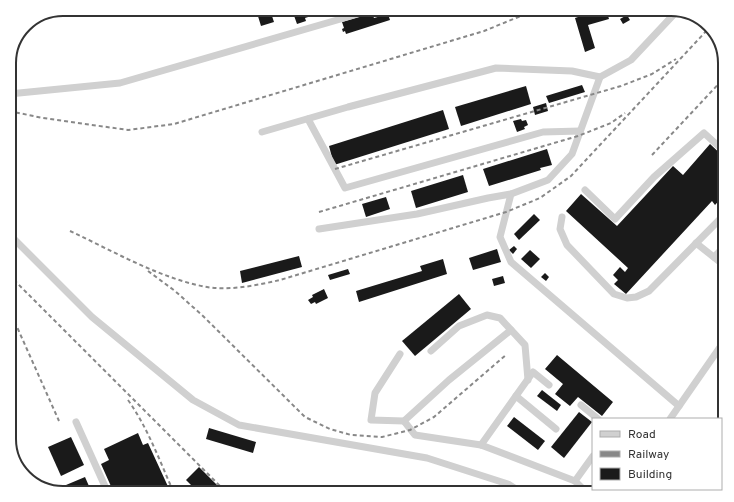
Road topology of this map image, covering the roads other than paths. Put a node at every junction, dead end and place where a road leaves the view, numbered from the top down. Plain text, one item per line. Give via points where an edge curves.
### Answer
1 (351, 16) edge
2 (672, 16) edge
3 (600, 77) junction
4 (16, 93) edge
5 (308, 119) junction
6 (580, 131) junction
7 (262, 132) dead end
8 (718, 145) edge
9 (585, 190) dead end
10 (512, 194) junction
11 (562, 217) dead end
12 (718, 221) edge
13 (319, 229) dead end
14 (16, 241) edge
15 (696, 243) junction
16 (718, 254) edge
17 (714, 258) junction
18 (718, 261) edge
19 (510, 330) junction
20 (718, 350) edge
21 (431, 351) dead end
22 (400, 354) dead end
23 (528, 380) junction
24 (550, 385) dead end
25 (516, 396) junction
26 (581, 405) dead end
27 (679, 406) junction
28 (597, 418) edge
29 (671, 418) edge
30 (404, 421) junction
31 (76, 422) dead end
32 (556, 429) dead end
33 (481, 445) junction
34 (592, 457) edge
35 (575, 481) junction
36 (105, 486) edge
37 (511, 486) edge
38 (580, 486) edge

1 - 4 street via 120,83
2 - 3 street via 631,60
3 - 5 street via 572,71 496,68
3 - 6 street
5 - 6 street via 345,188 543,132
5 - 7 street
6 - 10 street via 572,154 548,180
8 - 9 street via 704,132 654,177 615,219
10 - 13 street via 417,214
10 - 27 street via 500,237 511,262
11 - 15 street via 560,229 567,245 614,294 627,298 649,291
12 - 15 street
14 - 37 street via 92,317 193,400 239,425 427,458
15 - 17 street
16 - 17 street
17 - 18 street
19 - 21 street via 500,318 487,314 459,326
19 - 23 street via 525,345
19 - 30 street via 448,380
20 - 27 street
22 - 30 street via 375,393 371,420
23 - 24 street via 533,372
23 - 25 street
25 - 32 street
25 - 33 street
26 - 28 street
27 - 29 street
30 - 33 street via 415,435
31 - 36 street
33 - 35 street
34 - 35 street
35 - 38 street

